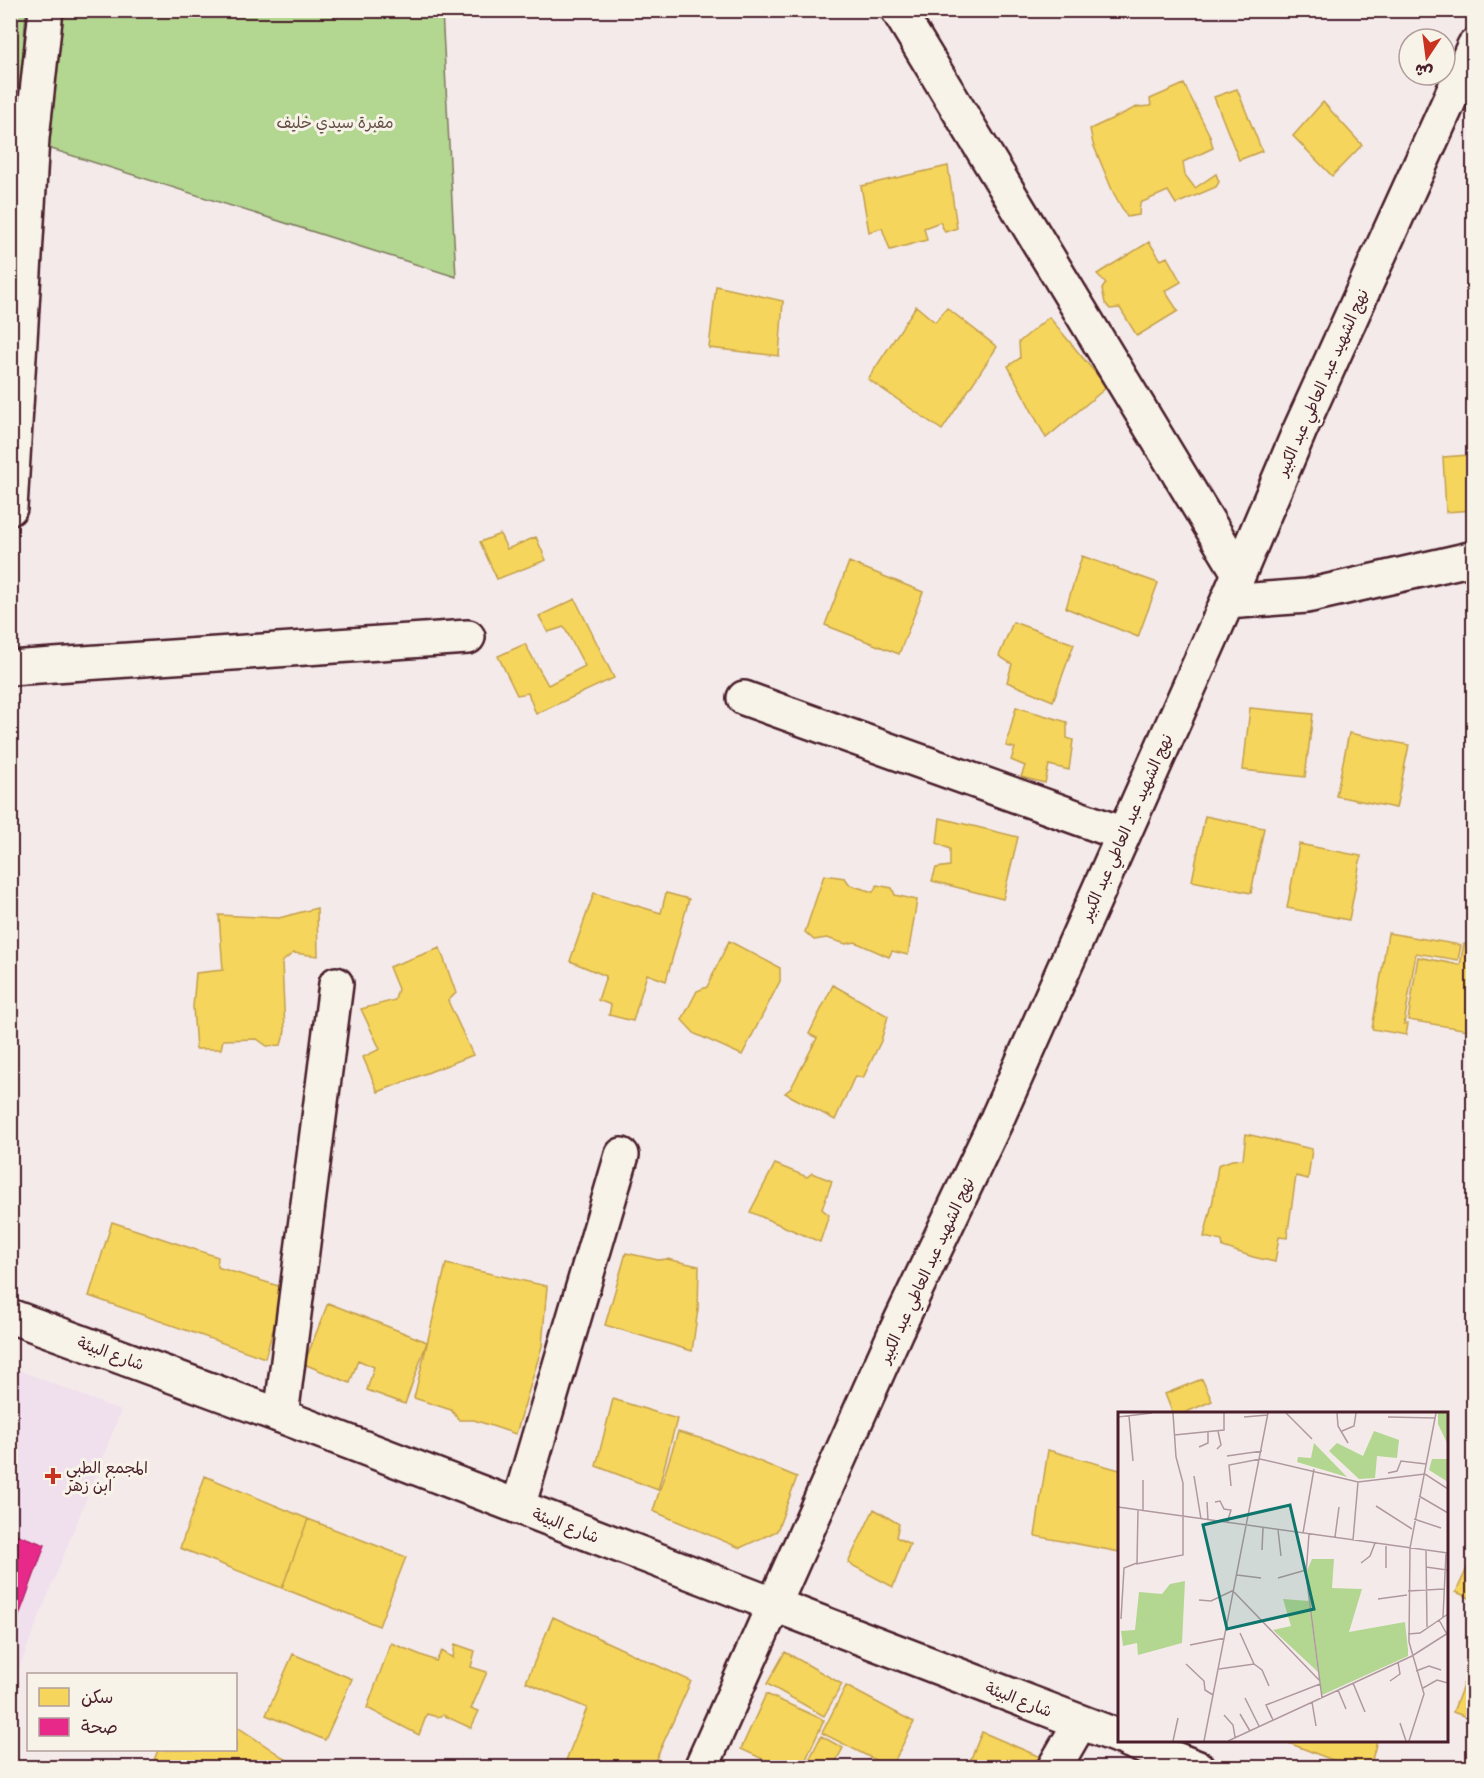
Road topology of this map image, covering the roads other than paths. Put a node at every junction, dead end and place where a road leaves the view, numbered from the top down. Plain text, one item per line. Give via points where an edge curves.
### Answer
1 (46, 10) edge
2 (898, 10) edge
3 (1473, 46) edge
4 (10, 508) edge
5 (1473, 558) edge
6 (1233, 587) junction
7 (468, 637) dead end
8 (10, 668) edge
9 (744, 698) dead end
10 (1123, 834) junction
11 (336, 984) dead end
12 (622, 1155) dead end
13 (10, 1316) edge
14 (281, 1416) junction
15 (518, 1507) junction
16 (775, 1606) junction
17 (1080, 1723) junction
18 (1118, 1737) edge
19 (1133, 1742) edge
20 (701, 1767) edge
21 (1054, 1767) edge
22 (1198, 1767) edge

1 - 4 street via 32,138
2 - 6 street
3 - 6 street, نهج الشهيد عبد العاطي عبد الكبير
5 - 6 street via 1307,596
6 - 10 street, نهج الشهيد عبد العاطي عبد الكبير
7 - 8 street
9 - 10 street
10 - 16 street, نهج الشهيد عبد العاطي عبد الكبير
11 - 14 street
12 - 15 street
13 - 14 street, شارع البيئة
14 - 15 street, شارع البيئة
15 - 16 street, شارع البيئة
16 - 17 street, شارع البيئة
16 - 20 street, نهج الشهيد عبد العاطي عبد الكبير
17 - 18 street, شارع البيئة
17 - 21 street
19 - 22 street

